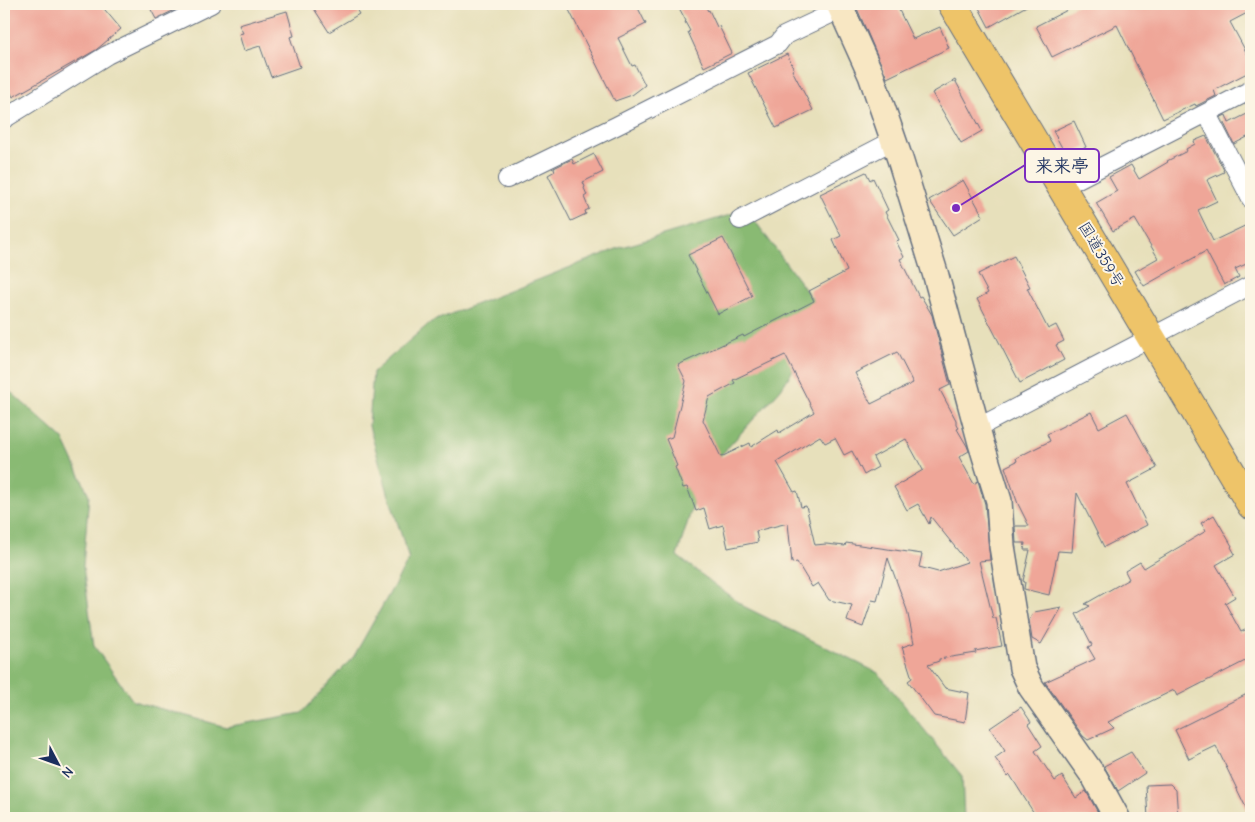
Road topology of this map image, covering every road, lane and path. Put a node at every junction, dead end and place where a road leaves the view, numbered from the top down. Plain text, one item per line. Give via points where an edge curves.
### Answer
1 (211, 4) edge
2 (952, 4) edge
3 (840, 6) edge
4 (1251, 90) edge
5 (1207, 114) junction
6 (4, 119) edge
7 (894, 140) junction
8 (507, 179) dead end
9 (1062, 187) junction
10 (1251, 199) edge
11 (740, 220) dead end
12 (1251, 285) edge
13 (1152, 338) junction
14 (978, 428) junction
15 (1247, 490) edge
16 (1117, 818) edge

1 - 6 street via 107,55
2 - 9 highway, 国道359号
3 - 7 street via 871,75
3 - 8 street via 784,36 778,44
4 - 5 street
5 - 9 street
5 - 10 street
7 - 11 street
7 - 14 street
9 - 13 highway, 国道359号
12 - 13 street
13 - 14 street
13 - 15 highway, 国道359号
14 - 16 street via 998,501 1022,668 1031,687 1095,778

